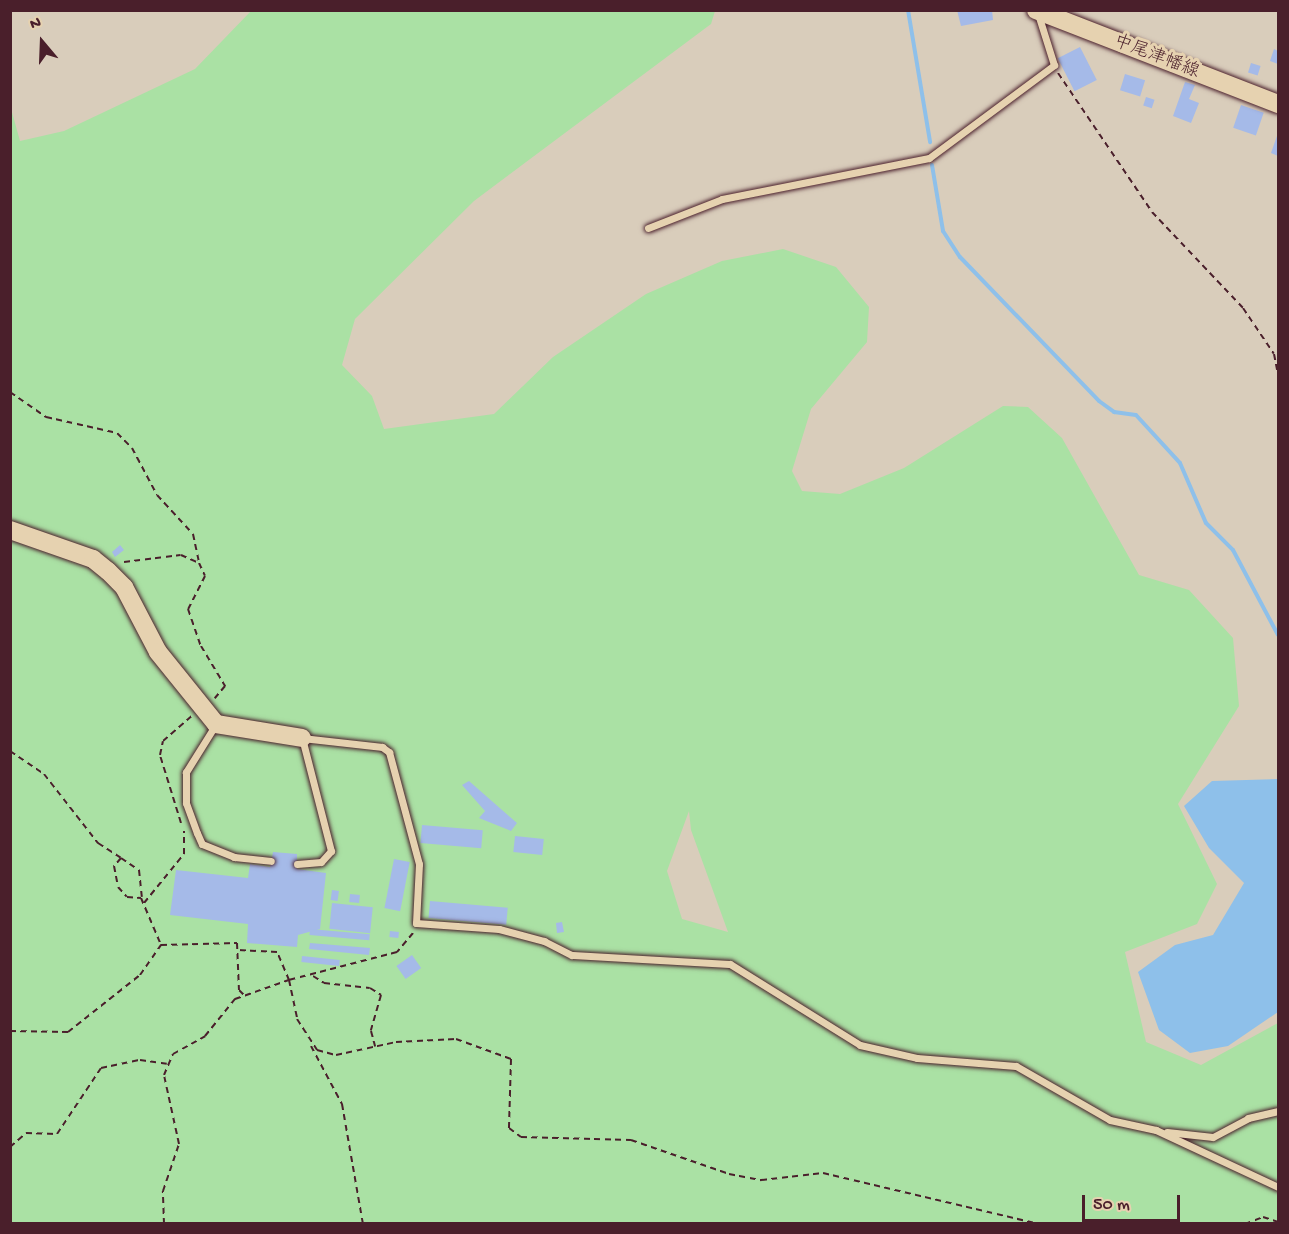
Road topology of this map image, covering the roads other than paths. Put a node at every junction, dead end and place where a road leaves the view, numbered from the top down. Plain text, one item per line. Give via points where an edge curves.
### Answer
1 (1037, 12) edge
2 (1278, 104) edge
3 (648, 228) dead end
4 (10, 530) edge
5 (216, 724) junction
6 (302, 738) junction
7 (271, 861) dead end
8 (297, 864) dead end
9 (1278, 1111) edge
10 (1156, 1130) junction
11 (1278, 1187) edge

1 - 2 street, 中尾津幡線
1 - 3 lane via 1054,65 929,158 722,199
4 - 5 street via 93,559 108,571 124,587 158,652
5 - 6 street
5 - 7 lane via 186,772 186,803 197,833 202,844 234,857
6 - 8 lane via 332,841 321,862
6 - 10 lane via 389,752 419,864 416,923 499,929 544,941 572,955 730,964 860,1045 917,1058 1016,1066 1110,1120
9 - 10 lane via 1248,1118 1213,1137
10 - 11 lane

